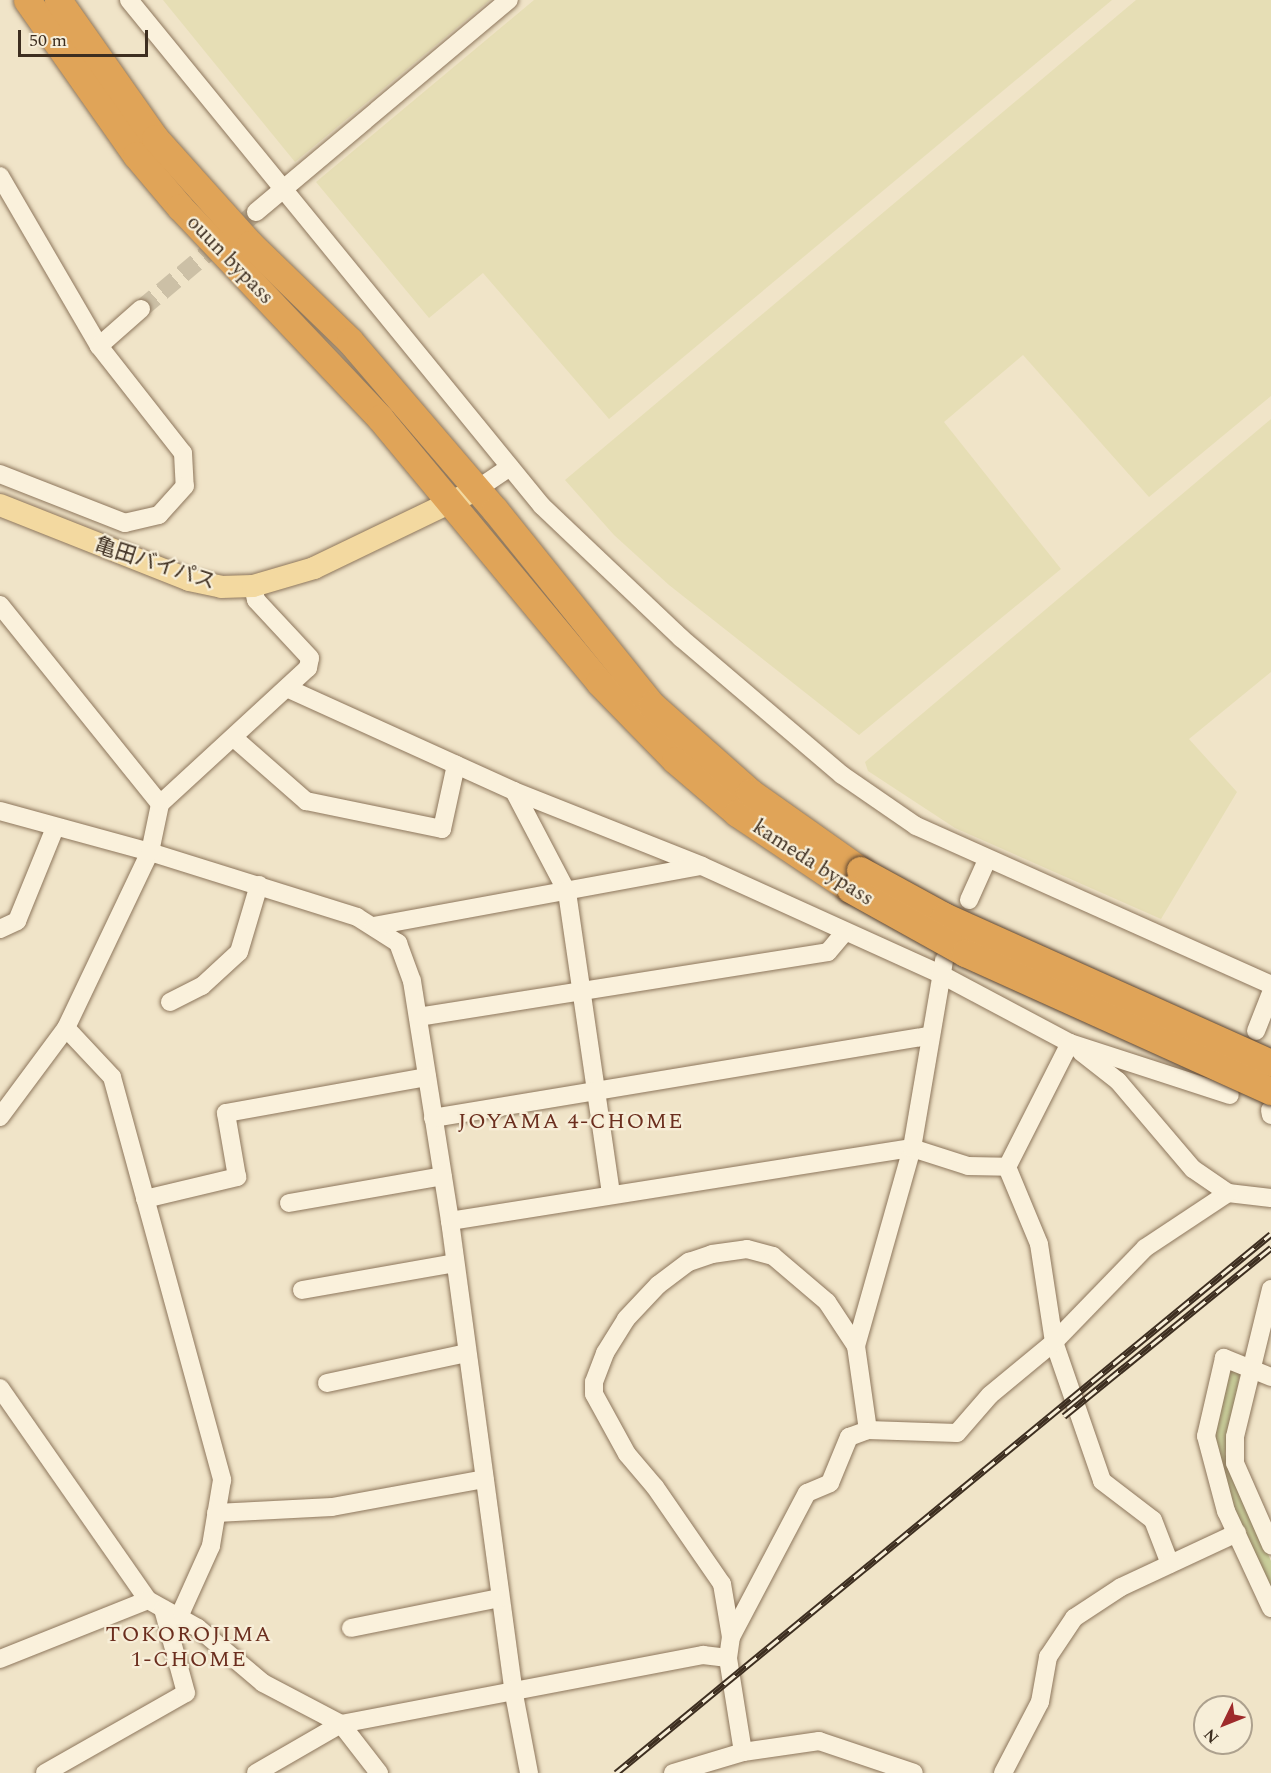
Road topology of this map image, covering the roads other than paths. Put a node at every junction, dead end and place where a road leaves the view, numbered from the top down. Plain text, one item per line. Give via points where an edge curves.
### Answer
1 (27, 0) edge
2 (58, 0) edge
3 (129, 0) edge
4 (509, 0) edge
5 (0, 176) edge
6 (282, 190) junction
7 (255, 212) tunnel mouth
8 (141, 309) tunnel mouth
9 (99, 346) junction
10 (510, 467) junction
11 (0, 474) edge
12 (476, 490) junction
13 (452, 504) junction
14 (0, 505) edge
15 (253, 586) junction
16 (0, 605) edge
17 (289, 689) junction
18 (234, 738) junction
19 (456, 765) junction
20 (514, 791) junction
21 (160, 804) junction
22 (0, 811) edge
23 (56, 828) junction
24 (150, 852) junction
25 (987, 860) junction
26 (702, 866) junction
27 (855, 880) junction
28 (259, 885) junction
29 (567, 892) junction
30 (969, 900) dead end
31 (374, 926) junction
32 (0, 929) edge
33 (844, 933) junction
34 (942, 967) junction
35 (1271, 985) edge
36 (581, 991) junction
37 (1271, 993) edge
38 (170, 1002) dead end
39 (418, 1017) junction
40 (66, 1028) junction
41 (1256, 1031) dead end
42 (928, 1036) junction
43 (1070, 1043) junction
44 (1271, 1063) edge
45 (427, 1077) junction
46 (596, 1089) junction
47 (1271, 1091) edge
48 (1230, 1095) dead end
49 (1270, 1110) edge
50 (1271, 1115) edge
51 (0, 1117) edge
52 (433, 1118) junction
53 (912, 1148) junction
54 (1007, 1167) junction
55 (443, 1176) junction
56 (1228, 1193) junction
57 (611, 1194) junction
58 (1271, 1198) edge
59 (145, 1199) junction
60 (289, 1203) dead end
61 (450, 1221) junction
62 (455, 1263) junction
63 (1271, 1289) edge
64 (302, 1290) dead end
65 (1054, 1342) junction
66 (856, 1346) junction
67 (467, 1353) junction
68 (1251, 1370) junction
69 (1271, 1377) edge
70 (327, 1383) dead end
71 (0, 1388) edge
72 (868, 1430) junction
73 (484, 1479) junction
74 (216, 1513) junction
75 (1237, 1533) junction
76 (1271, 1545) edge
77 (1170, 1564) junction
78 (500, 1598) junction
79 (163, 1608) junction
80 (1271, 1608) edge
81 (351, 1628) dead end
82 (731, 1637) junction
83 (728, 1658) junction
84 (0, 1659) edge
85 (513, 1689) junction
86 (341, 1724) junction
87 (743, 1752) junction
88 (45, 1773) edge
89 (256, 1773) edge
90 (379, 1773) edge
91 (529, 1773) edge
92 (673, 1773) edge
93 (914, 1773) edge
94 (1003, 1773) edge

1 - 13 highway, ouun bypass via 102,113 136,155 180,207 344,378
2 - 12 highway, ouun bypass via 123,97 184,172 350,341
3 - 6 street
4 - 6 street
5 - 9 street
6 - 7 street
6 - 10 street
8 - 9 street
9 - 11 street via 183,453 185,486 159,515 125,523
10 - 12 street
10 - 25 street via 542,506 681,638 842,775 916,826
12 - 13 main road, 亀田バイパス
12 - 27 highway, kameda bypass via 652,705
13 - 15 main road, 亀田バイパス via 314,568
13 - 27 highway, kameda bypass via 559,636 638,725 737,813
14 - 15 main road, 亀田バイパス via 178,576 221,587
15 - 17 street via 256,600 310,658 308,668
16 - 21 street
17 - 18 street
17 - 19 street
18 - 19 street via 306,801 442,829
18 - 21 street
19 - 20 street
20 - 26 street
20 - 29 street
21 - 24 street
22 - 23 street
23 - 24 street
23 - 32 street via 17,921
24 - 28 street
24 - 40 street
25 - 30 street
25 - 35 street
26 - 29 street
26 - 33 street
27 - 44 highway, kameda bypass, bridge
27 - 47 highway, kameda bypass, bridge via 966,953
28 - 31 street via 357,916
28 - 38 street via 239,952 202,986
29 - 31 street
29 - 36 street
31 - 39 street via 398,943 412,981
33 - 34 street
33 - 36 street via 828,952
34 - 42 street
34 - 43 street
36 - 39 street
36 - 46 street
37 - 41 street
39 - 45 street
40 - 51 street
40 - 59 street via 112,1077
42 - 46 street
42 - 53 street
43 - 48 street
43 - 54 street
43 - 56 street via 1118,1080 1194,1169
45 - 52 street
45 - 59 street via 226,1113 237,1177
46 - 52 street
46 - 57 street
49 - 50 street
52 - 55 street
53 - 54 street via 968,1166
53 - 57 street
53 - 66 street
54 - 65 street via 1039,1244
55 - 60 street
55 - 61 street
56 - 58 street
56 - 65 street via 1145,1248
57 - 61 street
59 - 74 street via 222,1480
61 - 62 street
62 - 64 street
62 - 67 street
63 - 68 street
65 - 72 street via 990,1395 957,1433
65 - 77 street via 1102,1481 1153,1520
66 - 72 street
66 - 82 street via 826,1302 773,1256 747,1249 689,1262 658,1285 626,1319 605,1353 594,1394 627,1454 655,1487 722,1584
67 - 70 street
67 - 73 street
68 - 69 street
68 - 75 street via 1224,1358 1206,1436 1226,1511
68 - 76 street via 1235,1437 1235,1463
71 - 79 street
72 - 82 street via 849,1437 830,1483 807,1493
73 - 74 street via 332,1507
73 - 78 street
74 - 79 street via 211,1546
75 - 77 street
75 - 80 street
77 - 94 street via 1121,1587 1074,1618 1048,1657 1040,1702
78 - 81 street
78 - 85 street
79 - 84 street
79 - 86 street via 198,1628 263,1683
79 - 88 street via 186,1693
82 - 83 street
83 - 85 street via 703,1655
83 - 87 street
85 - 86 street
85 - 91 street
86 - 89 street
86 - 90 street
87 - 92 street
87 - 93 street via 819,1741

